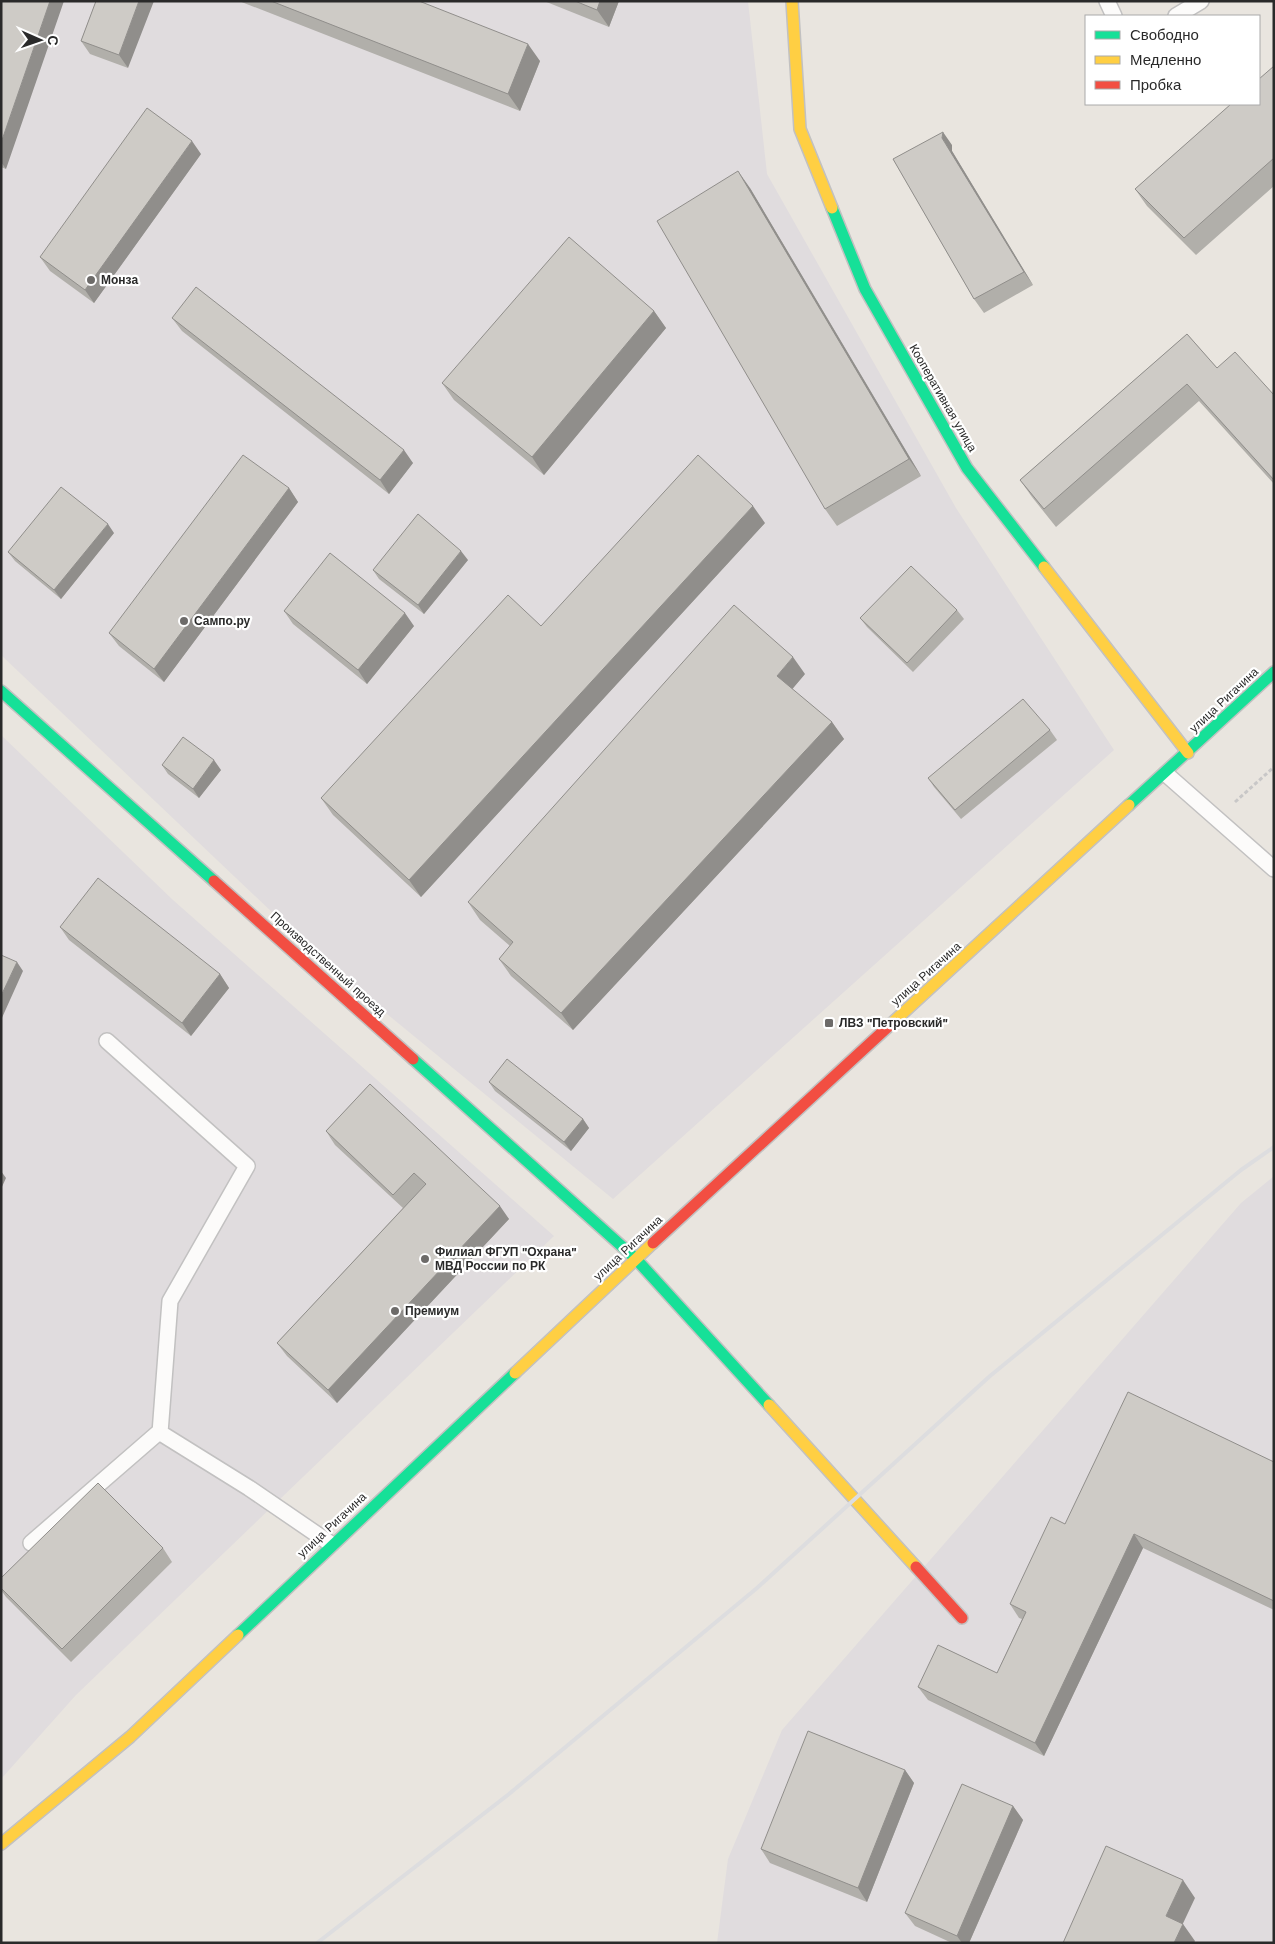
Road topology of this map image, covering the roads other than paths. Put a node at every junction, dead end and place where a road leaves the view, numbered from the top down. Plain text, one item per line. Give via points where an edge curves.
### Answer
1 (792, 1) edge
2 (1107, 1) edge
3 (1201, 1) edge
4 (1114, 15) edge
5 (1178, 15) edge
6 (1274, 672) edge
7 (1, 690) edge
8 (1188, 753) junction
9 (1166, 774) junction
10 (1274, 870) edge
11 (107, 1041) dead end
12 (636, 1259) junction
13 (160, 1433) junction
14 (31, 1543) dead end
15 (332, 1544) junction
16 (962, 1618) dead end
17 (1, 1844) edge

1 - 8 street, Кооперативная улица via 800,129 865,289 967,468
2 - 4 lane
3 - 5 lane
6 - 8 street, улица Ригачина
7 - 12 street, Производственный проезд
8 - 9 street, улица Ригачина
9 - 10 lane
9 - 12 street, улица Ригачина
11 - 13 lane via 247,1166 170,1301
12 - 15 street, улица Ригачина
12 - 16 street, Производственный проезд
13 - 14 lane
13 - 15 lane
15 - 17 street, улица Ригачина via 130,1737

